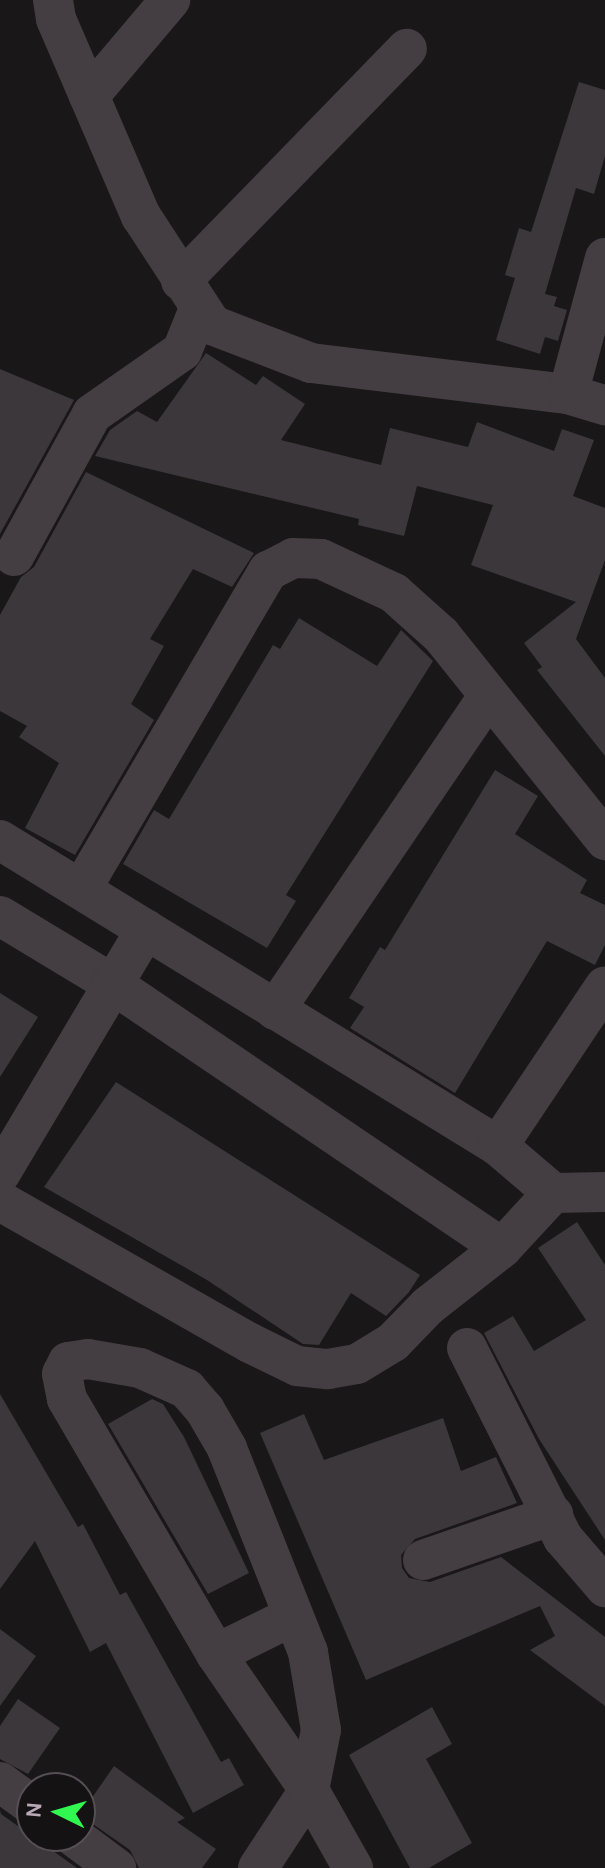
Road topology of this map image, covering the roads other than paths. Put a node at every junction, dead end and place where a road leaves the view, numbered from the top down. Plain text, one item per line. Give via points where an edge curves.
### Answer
1 (53, 0) edge
2 (170, 0) edge
3 (407, 49) dead end
4 (89, 96) junction
5 (605, 258) edge
6 (190, 295) junction
7 (586, 400) edge
8 (14, 556) dead end
9 (488, 696) junction
10 (0, 840) edge
11 (605, 840) edge
12 (82, 888) junction
13 (0, 916) edge
14 (146, 929) junction
15 (111, 983) junction
16 (605, 986) edge
17 (275, 1010) junction
18 (498, 1146) junction
19 (0, 1174) edge
20 (605, 1192) edge
21 (553, 1193) junction
22 (0, 1201) edge
23 (502, 1248) junction
24 (467, 1348) dead end
25 (553, 1515) junction
26 (423, 1560) dead end
27 (605, 1587) edge
28 (293, 1616) junction
29 (216, 1654) junction
30 (309, 1790) junction
31 (94, 1852) edge
32 (116, 1868) edge
33 (258, 1868) edge
34 (353, 1868) edge

1 - 4 street
2 - 4 street
3 - 6 street
4 - 6 street via 141,216
5 - 7 street
6 - 7 street via 212,325 311,363
6 - 8 street via 182,351 92,414
9 - 11 street
9 - 12 street via 441,635 394,593 321,559 293,558 268,571
9 - 17 street
10 - 12 street
12 - 14 street
13 - 15 street
14 - 15 street
14 - 17 street
15 - 19 street
15 - 23 street
16 - 18 street
17 - 18 street
18 - 21 street
20 - 21 street
21 - 23 street
22 - 23 street via 250,1343 297,1366 328,1369 357,1364 393,1342 428,1306
24 - 25 street
25 - 26 street
25 - 27 street via 563,1538
28 - 29 street
28 - 29 street via 227,1448 187,1389 121,1362 68,1362 62,1374 67,1399
28 - 30 street via 316,1678 320,1708
29 - 30 street
30 - 33 street
30 - 34 street
31 - 32 street

